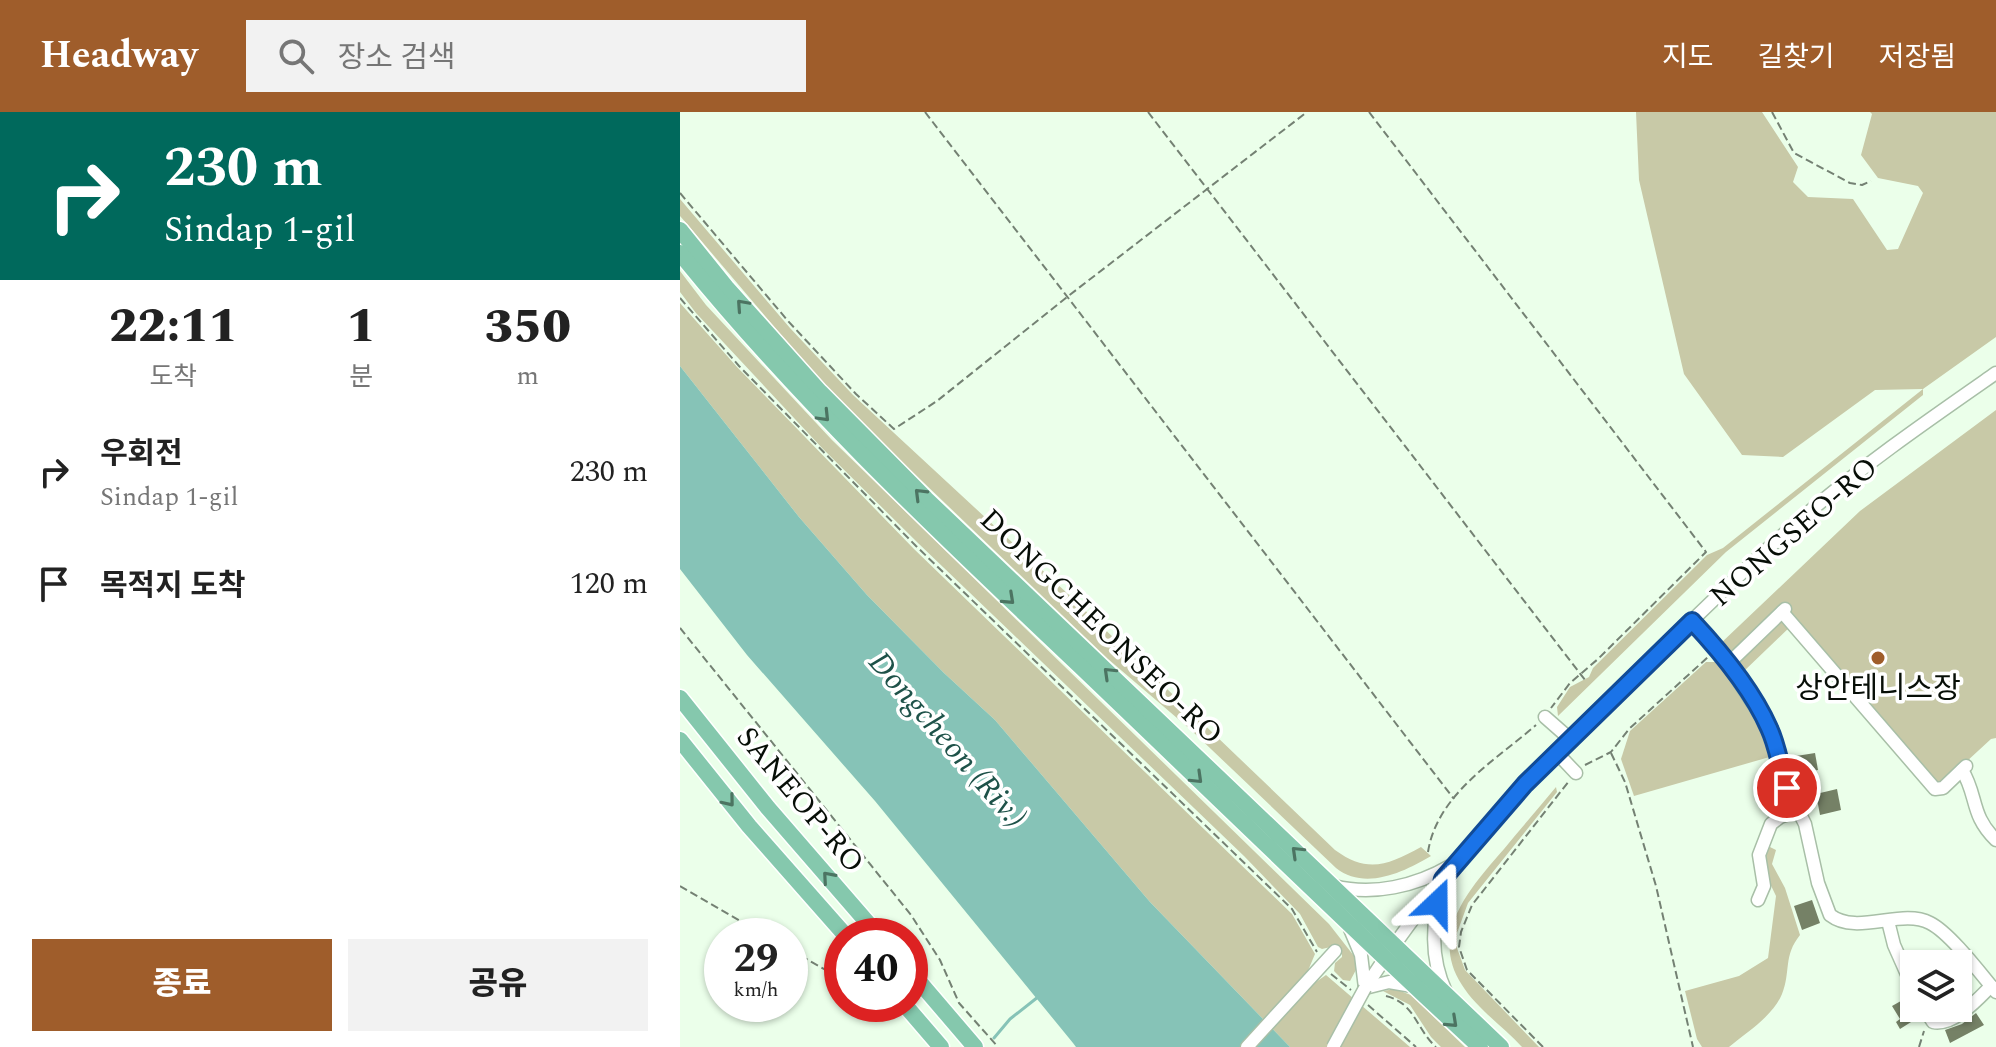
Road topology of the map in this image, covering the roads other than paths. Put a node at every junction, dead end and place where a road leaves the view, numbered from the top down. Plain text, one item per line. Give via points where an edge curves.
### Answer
1 (680, 230) edge
2 (680, 253) edge
3 (1996, 373) edge
4 (1692, 621) junction
5 (1728, 664) junction
6 (680, 698) edge
7 (1545, 717) road end
8 (1570, 739) junction
9 (680, 740) edge
10 (1556, 752) junction
11 (1576, 773) road end
12 (1798, 811) junction
13 (1996, 840) edge
14 (1457, 862) junction
15 (1443, 879) junction
16 (1332, 886) junction
17 (1758, 900) dead end
18 (830, 918) edge
19 (863, 918) edge
20 (1888, 921) junction
21 (1348, 923) junction
22 (1335, 951) dead end
23 (1389, 952) junction
24 (1900, 958) edge
25 (1365, 988) junction
26 (1417, 988) junction
27 (1994, 989) edge
28 (928, 992) edge
29 (1449, 998) junction
30 (1972, 1004) edge
31 (919, 1022) edge
32 (941, 1047) edge
33 (975, 1047) edge
34 (1247, 1047) edge
35 (1333, 1047) edge
36 (1480, 1047) edge
37 (1501, 1047) edge

16 -> 1 main road, DONGCHEONSEO-RO via 905,478 820,392
2 -> 21 main road, DONGCHEONSEO-RO via 809,401 913,507
3 - 4 street, NONGSEO-RO via 1802,518
4 - 5 street
4 - 8 street, NONGSEO-RO
5 - 12 street via 1768,727
5 - 13 street via 1785,610 1934,788 1943,788 1964,768 1977,816
19 -> 6 main road, SANEOP-RO
7 - 8 street
8 - 10 street, NONGSEO-RO
9 -> 18 main road, SANEOP-RO
10 - 11 street
10 - 14 street, NONGSEO-RO
12 - 17 street via 1771,824 1759,855 1764,886
12 - 20 street via 1830,915 1850,922
14 - 15 street, NONGSEO-RO
14 - 16 street via 1403,885 1365,891
15 - 23 street, NONGSEO-RO
15 - 29 street via 1434,943
16 - 23 main road, DONGCHEONSEO-RO
20 - 24 street
20 - 27 street via 1932,924
21 - 23 main road, DONGCHEONSEO-RO
21 - 25 street via 1361,955
22 - 34 street
23 - 25 street, NONGSEO-RO
23 - 26 main road, DONGCHEONSEO-RO
23 - 29 main road, DONGCHEONSEO-RO
25 - 26 street via 1389,982
25 - 35 street, NONGSEO-RO, bridge
26 -> 36 main road, DONGCHEONSEO-RO
27 - 30 street
28 - 33 main road
29 - 37 main road, DONGCHEONSEO-RO
31 - 32 main road

